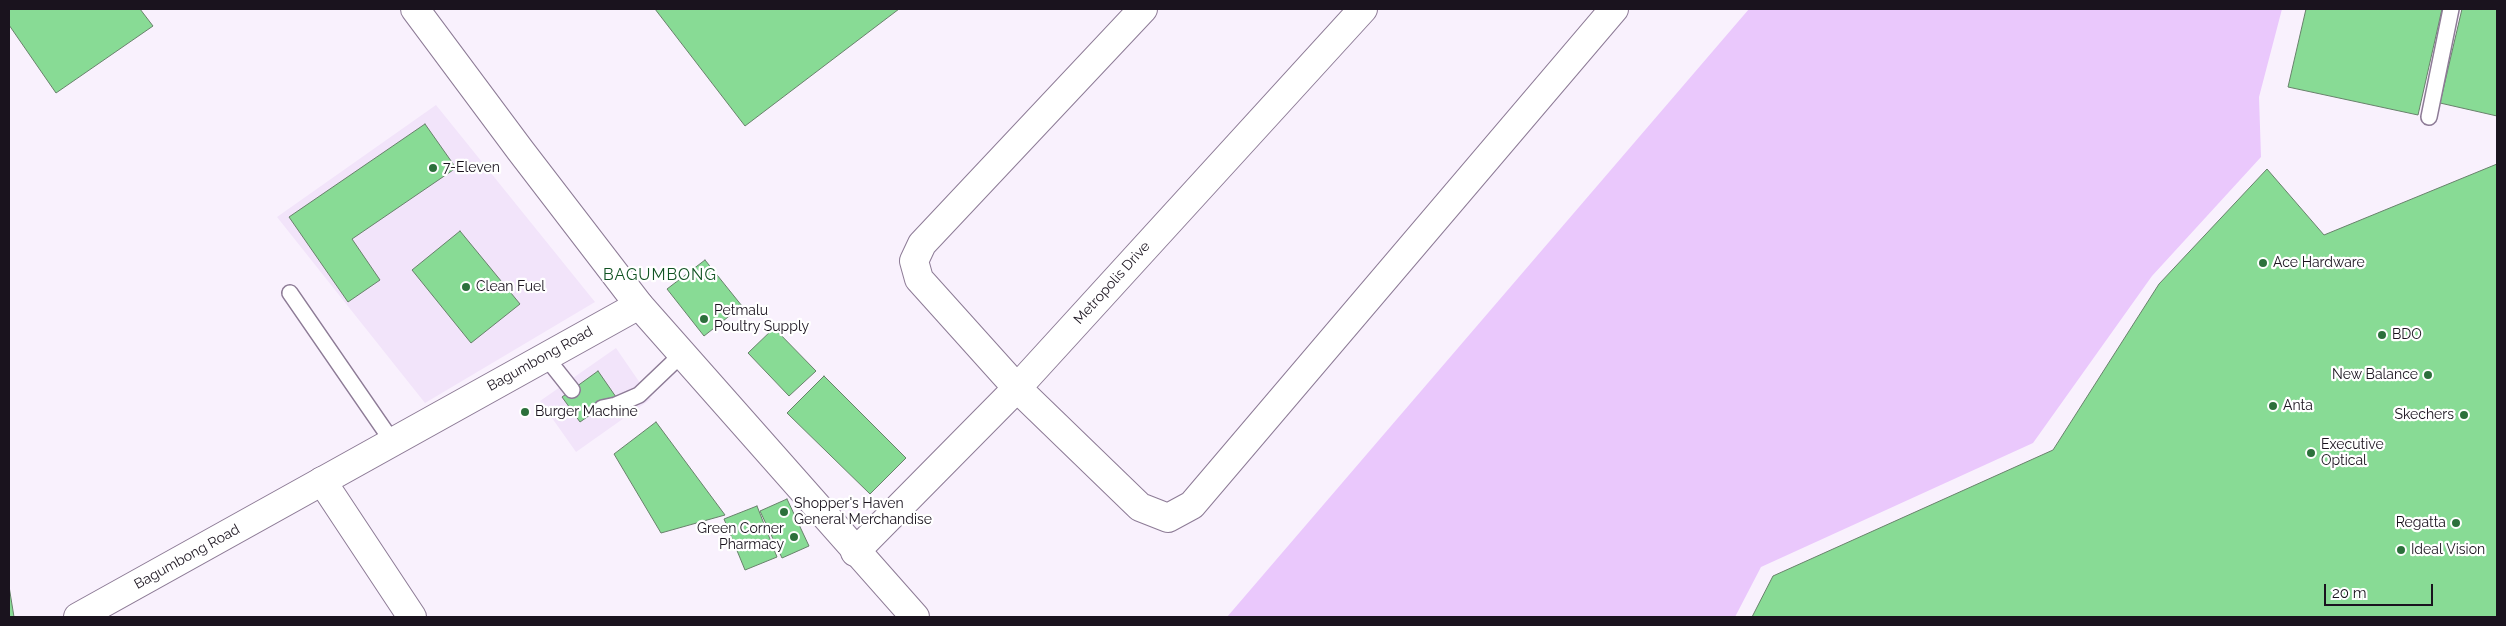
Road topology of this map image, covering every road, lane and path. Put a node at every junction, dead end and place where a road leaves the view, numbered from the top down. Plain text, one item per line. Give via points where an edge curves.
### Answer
1 (415, 9) edge
2 (1143, 9) edge
3 (1363, 9) edge
4 (1614, 9) edge
5 (2451, 9) edge
6 (2429, 117) dead end
7 (290, 293) dead end
8 (638, 305) junction
9 (682, 354) junction
10 (545, 356) junction
11 (1017, 388) junction
12 (572, 390) dead end
13 (602, 408) dead end
14 (392, 441) junction
15 (322, 480) junction
16 (856, 552) junction
17 (910, 616) edge
18 (78, 617) edge
19 (412, 617) edge

1 - 8 street
2 - 11 street via 922,244 914,261 919,279
3 - 11 street, Metropolis Drive
4 - 11 street via 1192,505 1168,518 1140,507
5 - 6 lane
7 - 14 lane
8 - 9 street
8 - 10 street, Bagumbong Road
9 - 13 lane via 638,395
9 - 16 street
10 - 12 lane
10 - 14 street, Bagumbong Road
11 - 16 street, Metropolis Drive
14 - 15 street, Bagumbong Road
15 - 18 street, Bagumbong Road
15 - 19 street
16 - 17 street

